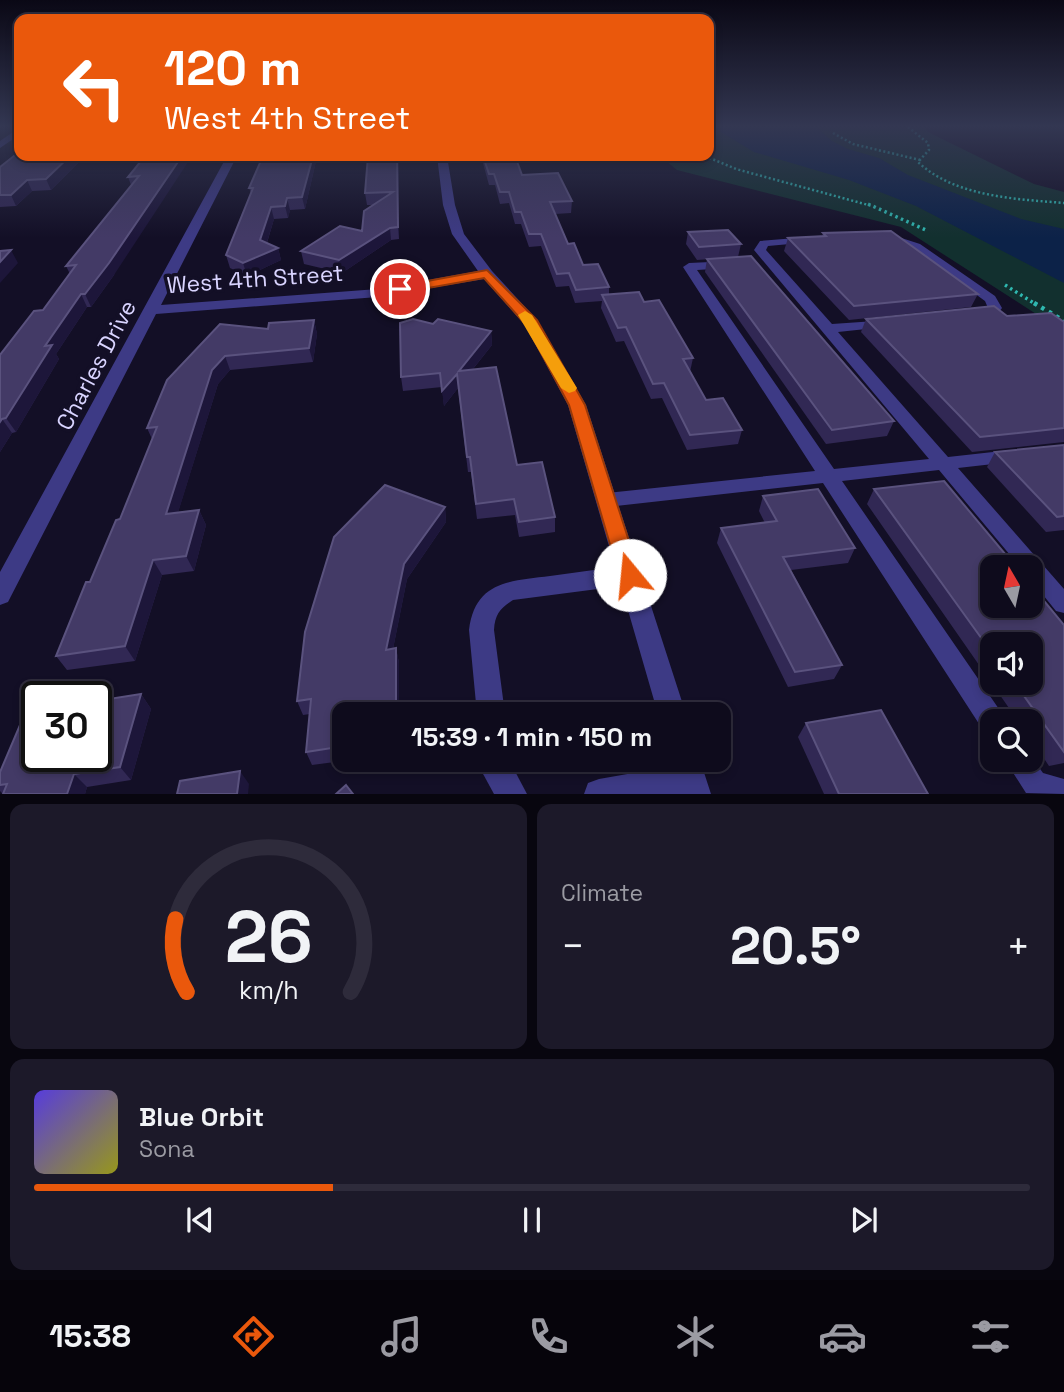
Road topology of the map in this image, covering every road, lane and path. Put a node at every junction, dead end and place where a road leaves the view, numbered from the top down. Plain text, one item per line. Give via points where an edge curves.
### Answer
1 (228, 164) edge
2 (443, 164) edge
3 (921, 164) edge
4 (1064, 204) edge
5 (867, 236) edge
6 (828, 239) edge
7 (769, 261) junction
8 (487, 274) junction
9 (151, 310) junction
10 (964, 316) edge
11 (898, 322) edge
12 (827, 329) junction
13 (1023, 455) edge
14 (942, 465) junction
15 (828, 477) junction
16 (607, 500) junction
17 (630, 575) junction
18 (0, 596) edge
19 (1064, 604) edge
20 (490, 702) edge
21 (668, 702) edge
22 (984, 709) edge
23 (497, 772) edge
24 (1026, 772) edge
25 (691, 777) edge
26 (1064, 792) edge
27 (512, 793) edge
28 (599, 793) edge

1 - 9 street, Charles Drive
2 - 8 street via 458,234
3 - 4 path via 924,170 970,188 1011,199
5 - 10 lane via 900,238 916,246 990,299 995,308 991,313
6 - 7 lane via 764,243 760,250
7 - 12 lane
7 - 15 lane via 690,267
8 - 9 street, West 4th Street via 378,293
8 - 16 street via 532,323 566,381
9 - 18 street, Charles Drive
11 - 12 lane
12 - 14 lane
13 - 14 lane
14 - 15 lane
14 - 19 lane
15 - 16 lane
15 - 22 lane
16 - 17 street
17 - 20 street via 508,591 495,599 485,610 481,625
17 - 21 street
23 - 27 street
24 - 26 lane via 1035,784
25 - 28 street

